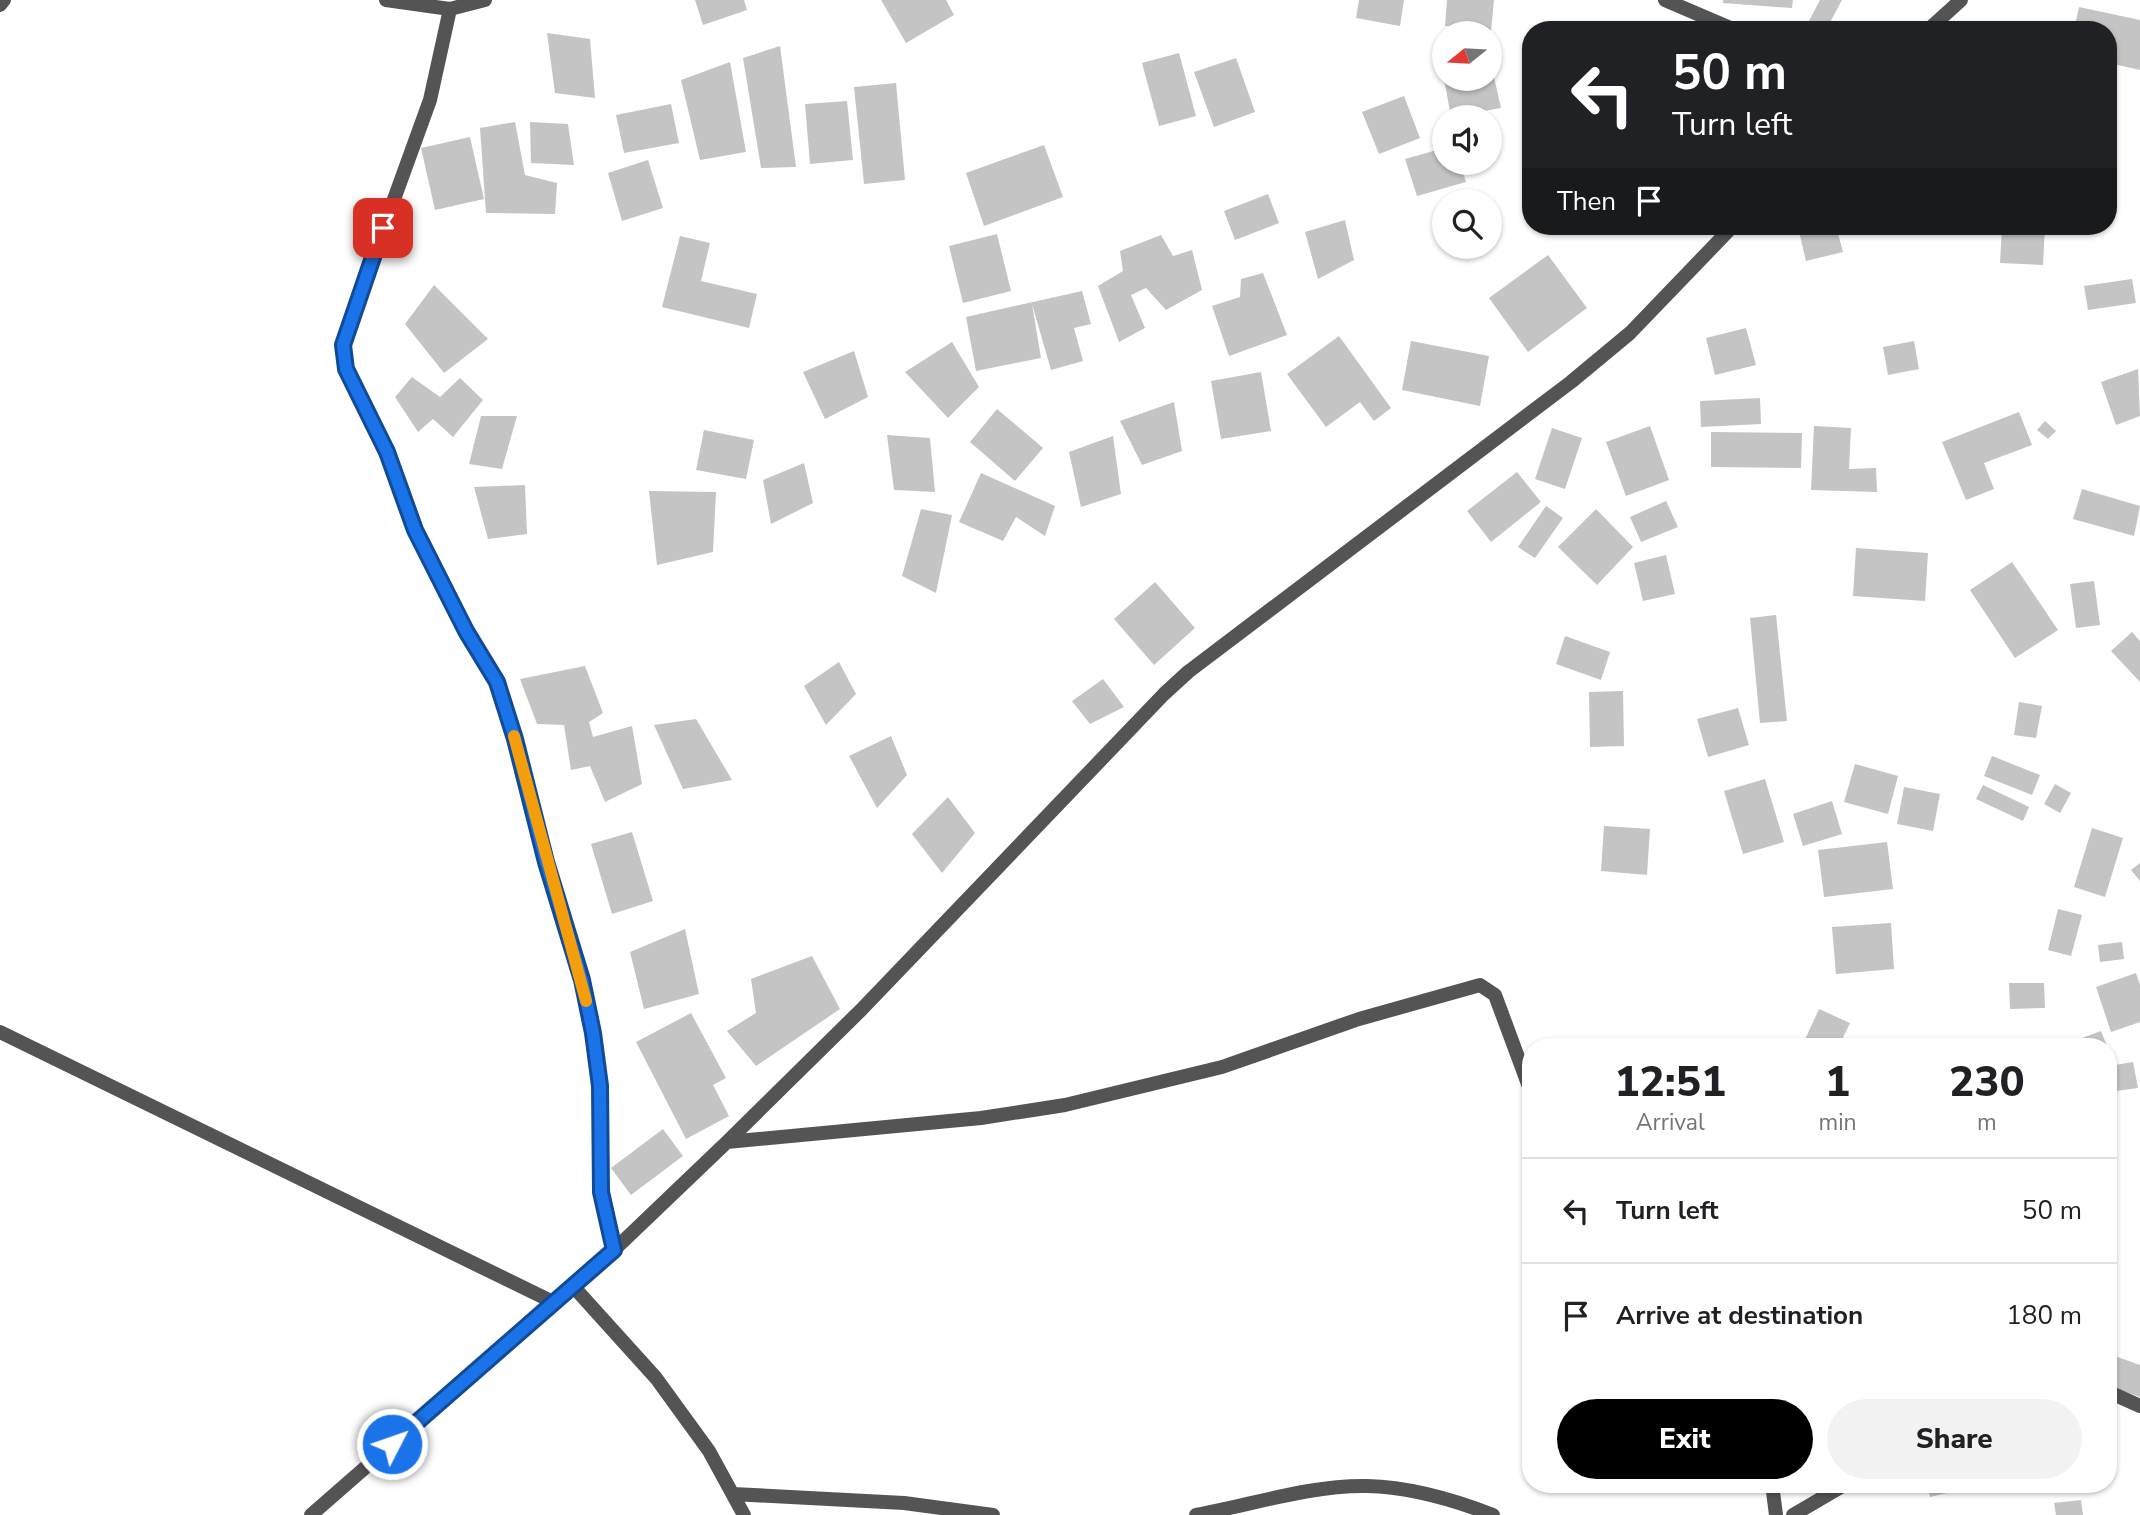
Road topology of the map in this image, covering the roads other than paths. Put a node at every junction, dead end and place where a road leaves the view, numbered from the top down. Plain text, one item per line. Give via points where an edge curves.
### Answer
1 (4, 0) edge
2 (386, 0) edge
3 (485, 0) edge
4 (1665, 0) edge
5 (1961, 0) edge
6 (0, 5) edge
7 (450, 9) junction
8 (1714, 21) edge
9 (1938, 21) edge
10 (1723, 235) edge
11 (0, 1031) edge
12 (1522, 1068) edge
13 (727, 1142) junction
14 (614, 1250) junction
15 (572, 1286) junction
16 (553, 1301) junction
17 (2117, 1396) edge
18 (2140, 1406) edge
19 (1773, 1493) edge
20 (1831, 1493) edge
21 (733, 1494) junction
22 (311, 1515) edge
23 (744, 1515) edge
24 (993, 1515) edge
25 (1196, 1515) edge
26 (1493, 1515) edge
27 (1776, 1515) edge
28 (1793, 1515) edge

1 - 6 street
2 - 7 street
3 - 7 street
4 - 8 street
5 - 9 street
7 - 14 street via 430,100 347,329 343,356 387,452 415,530 497,682 515,739 593,1033 601,1109 601,1192
10 - 13 street via 1630,333 1571,382 1164,694 861,1010
11 - 16 street
12 - 13 street via 1495,995 1480,985 1359,1019 1222,1068 1065,1105 981,1118
13 - 14 street
14 - 15 street
15 - 16 street
15 - 21 street via 656,1378 709,1451
16 - 22 street
17 - 18 street
19 - 27 street
20 - 28 street
21 - 23 street
21 - 24 street via 904,1503
25 - 26 street via 1364,1486 1431,1494

